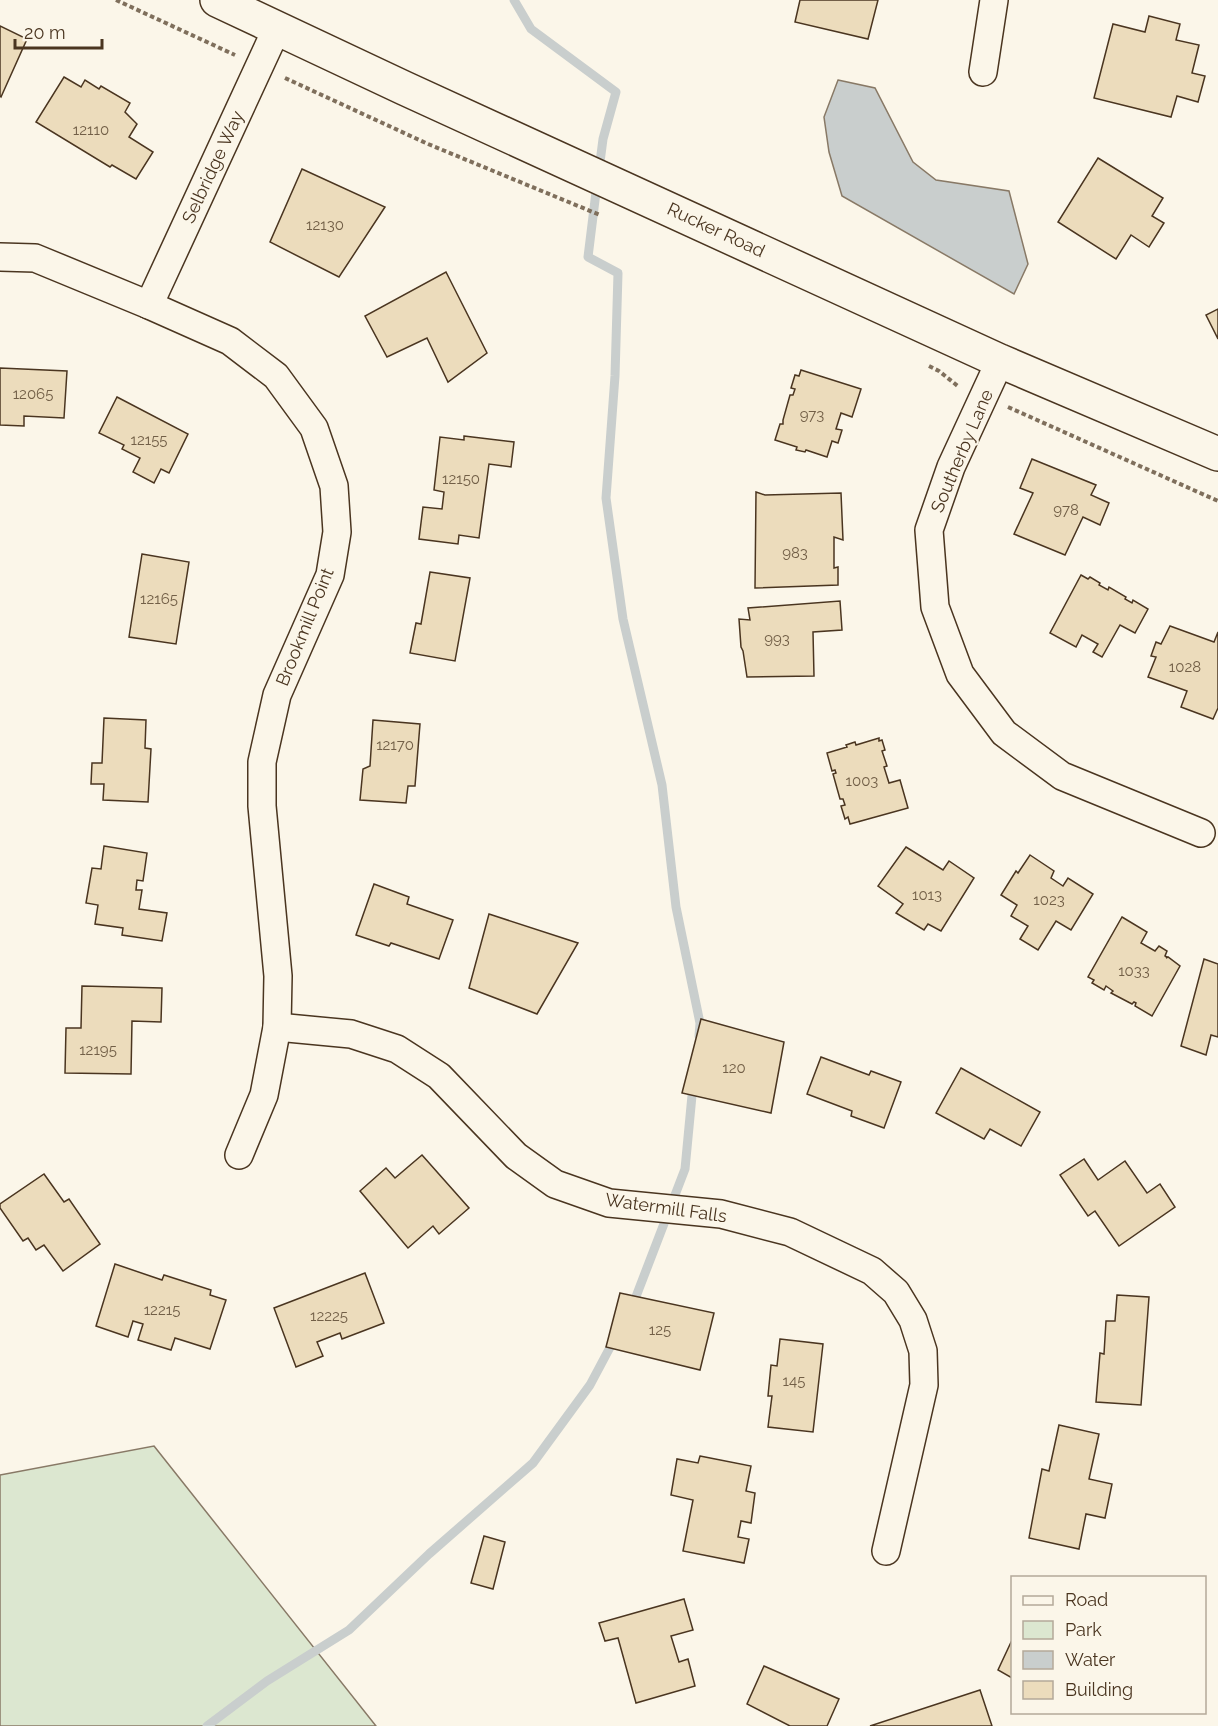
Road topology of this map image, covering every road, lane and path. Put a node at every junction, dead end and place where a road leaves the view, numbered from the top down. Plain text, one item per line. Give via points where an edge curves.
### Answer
1 (116, 0) edge
2 (217, 0) edge
3 (994, 0) edge
4 (277, 28) junction
5 (259, 66) junction
6 (983, 72) dead end
7 (604, 217) dead end
8 (0, 256) edge
9 (148, 305) junction
10 (1000, 361) junction
11 (928, 366) dead end
12 (984, 397) junction
13 (1218, 454) edge
14 (1218, 501) edge
15 (1200, 833) dead end
16 (277, 1027) junction
17 (239, 1155) dead end
18 (886, 1551) dead end

1 - 5 path
2 - 4 main road, Rucker Road
3 - 6 street
4 - 5 street, Selbridge Way
4 - 10 main road, Rucker Road
5 - 7 path via 428,144
5 - 9 street, Selbridge Way
8 - 9 street, Brookmill Point via 35,258
9 - 16 street, Brookmill Point via 230,341 276,376 314,428 334,486 337,532 330,575 277,695 262,762 262,806 278,976
10 - 12 street, Southerby Lane
10 - 13 main road, Rucker Road
11 - 12 path via 956,386
12 - 14 path
12 - 15 street, Southerby Lane via 951,467 929,530 935,607 960,674 1004,733 1062,776
16 - 17 street, Brookmill Point via 264,1095
16 - 18 street, Watermill Falls via 351,1034 397,1048 439,1076 516,1156 555,1184 609,1203 721,1214 790,1232 872,1271 896,1292 913,1320 923,1351 924,1385

